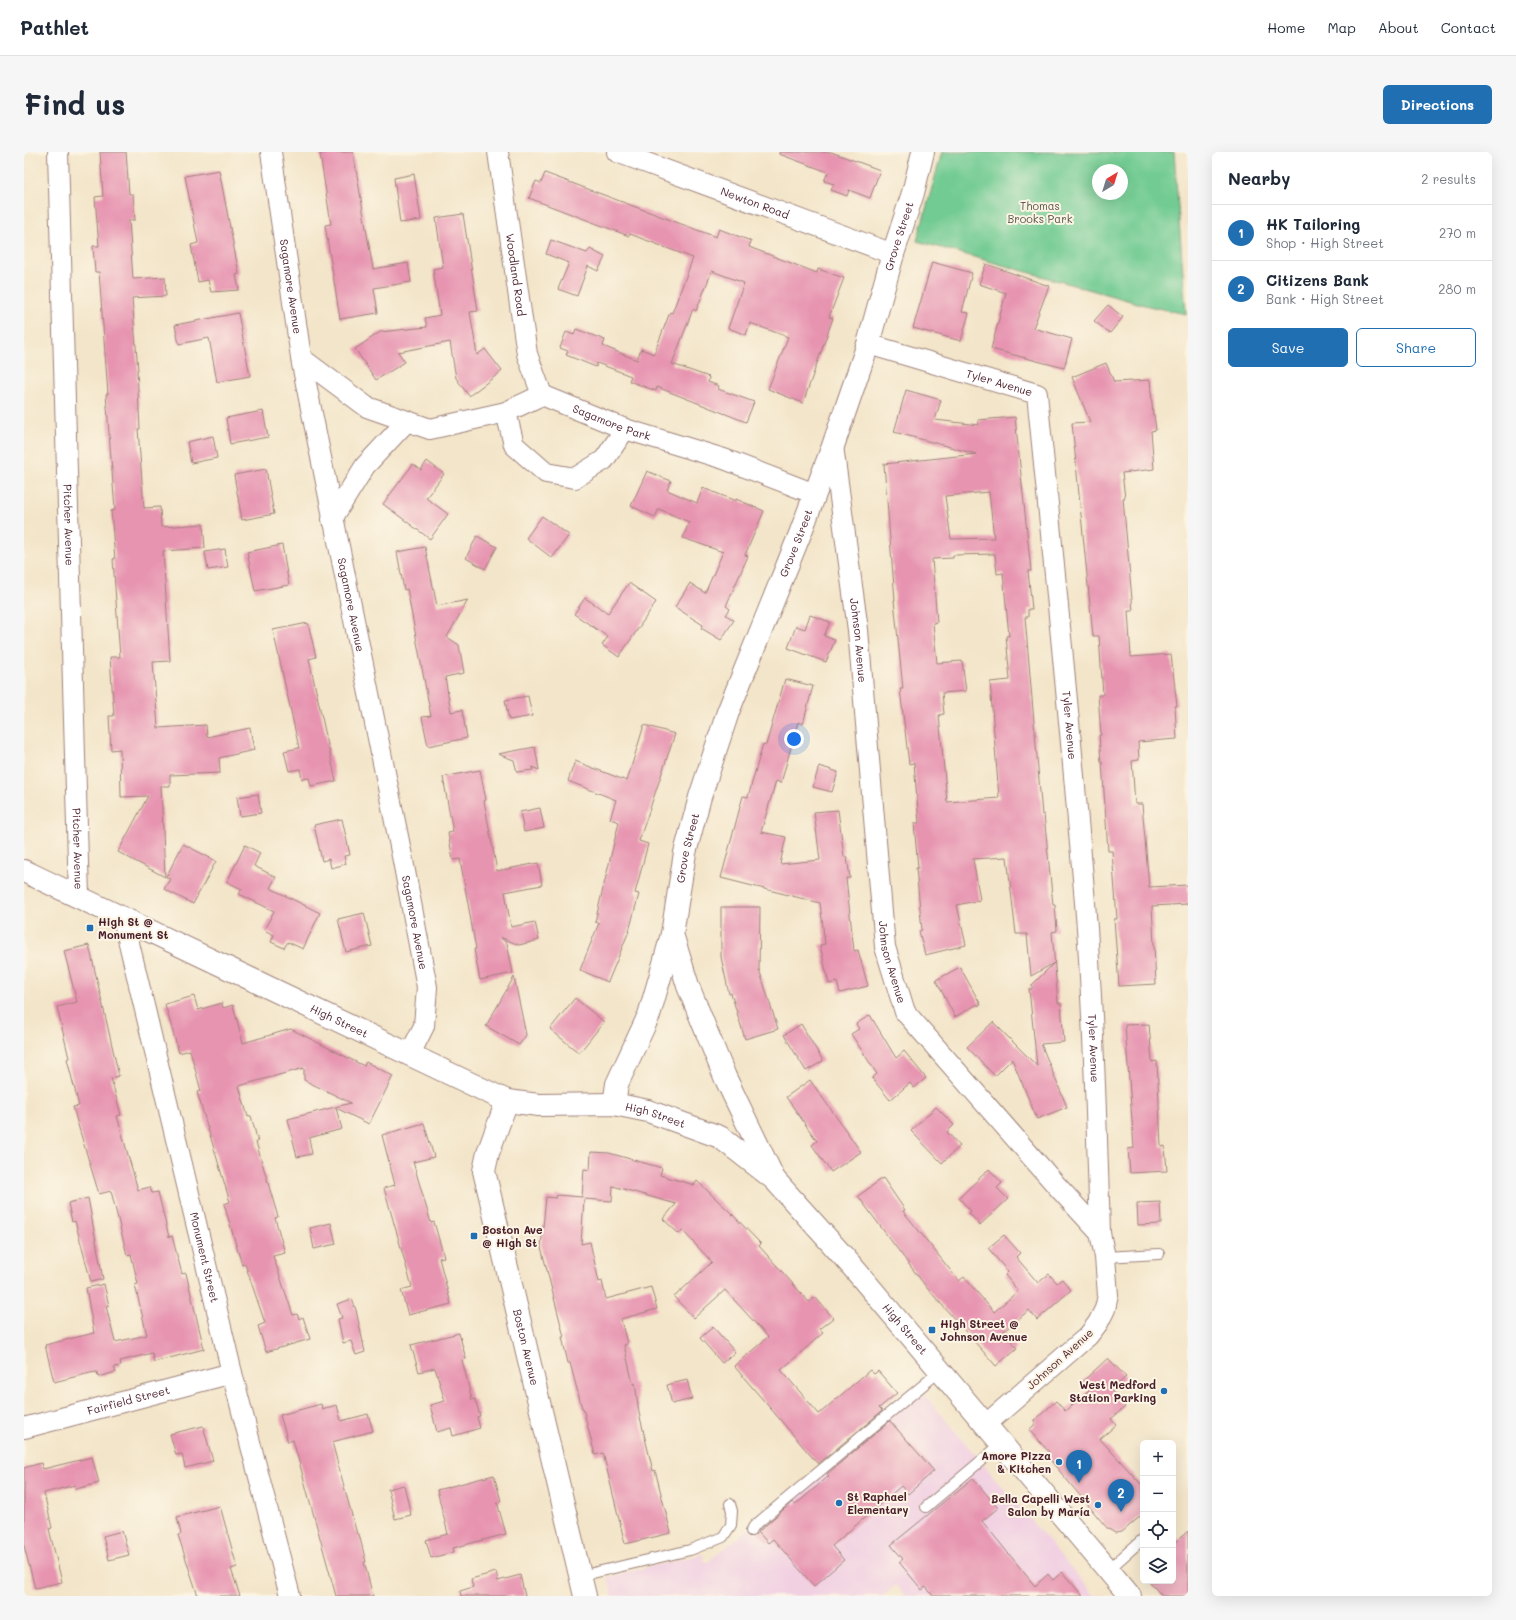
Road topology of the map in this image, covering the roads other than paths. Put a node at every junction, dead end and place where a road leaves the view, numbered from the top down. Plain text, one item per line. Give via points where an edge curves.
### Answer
1 (58, 152) edge
2 (271, 152) edge
3 (498, 152) edge
4 (617, 152) edge
5 (924, 152) edge
6 (893, 254) junction
7 (868, 344) junction
8 (300, 358) junction
9 (542, 395) junction
10 (506, 412) junction
11 (407, 421) junction
12 (625, 429) junction
13 (833, 446) junction
14 (815, 494) junction
15 (332, 519) junction
16 (24, 871) edge
17 (78, 897) junction
18 (123, 918) junction
19 (672, 934) junction
20 (410, 1054) junction
21 (506, 1101) junction
22 (614, 1104) junction
23 (774, 1179) junction
24 (1100, 1233) junction
25 (1159, 1254) dead end
26 (1105, 1257) junction
27 (940, 1371) junction
28 (232, 1373) junction
29 (985, 1425) junction
30 (24, 1428) edge
31 (1001, 1444) junction
32 (730, 1504) dead end
33 (926, 1507) dead end
34 (751, 1532) dead end
35 (1140, 1542) edge
36 (1108, 1570) junction
37 (583, 1586) edge
38 (290, 1596) edge
39 (1130, 1596) edge

1 - 17 street, Pitcher Avenue
2 - 8 street, Sagamore Avenue
3 - 9 street, Woodland Road via 527,354
4 - 6 street, Newton Road
5 - 6 main road, Grove Street
6 - 7 main road, Grove Street
7 - 13 main road, Grove Street
7 - 24 street, Tyler Avenue via 1037,394 1072,740 1087,931
8 - 11 street via 368,407
8 - 15 street, Sagamore Avenue
9 - 10 street
9 - 12 street, Sagamore Park
10 - 11 street via 430,429
10 - 12 street via 514,445 546,473 575,478 604,460
11 - 15 street via 365,466
12 - 14 street, Sagamore Park via 724,459
13 - 14 main road, Grove Street
13 - 24 street, Johnson Avenue via 858,630 885,947 905,1012
14 - 19 main road, Grove Street via 728,712 700,796 685,853
15 - 20 street, Sagamore Avenue via 427,987 424,1026
16 - 17 main road, High Street
17 - 18 main road, High Street
18 - 20 main road, High Street
18 - 28 street, Monument Street
19 - 22 main road, Grove Street via 648,1015 617,1084
19 - 23 main road, Grove Street via 688,986 725,1077
20 - 21 main road, High Street
21 - 22 main road, High Street via 539,1106
21 - 37 main road, Boston Avenue via 484,1171
22 - 23 main road, High Street via 648,1111 720,1137
23 - 27 main road, High Street via 851,1265
24 - 26 street, Johnson Avenue
25 - 26 lane
26 - 29 street, Johnson Avenue via 1108,1295 1098,1323 1088,1336
27 - 29 main road, High Street
27 - 34 lane via 754,1526
28 - 30 street, Fairfield Street
28 - 38 street, Monument Street
29 - 31 main road, High Street
31 - 33 lane
31 - 36 main road, High Street
32 - 37 lane via 731,1525 723,1537
35 - 36 lane
36 - 39 main road, High Street

